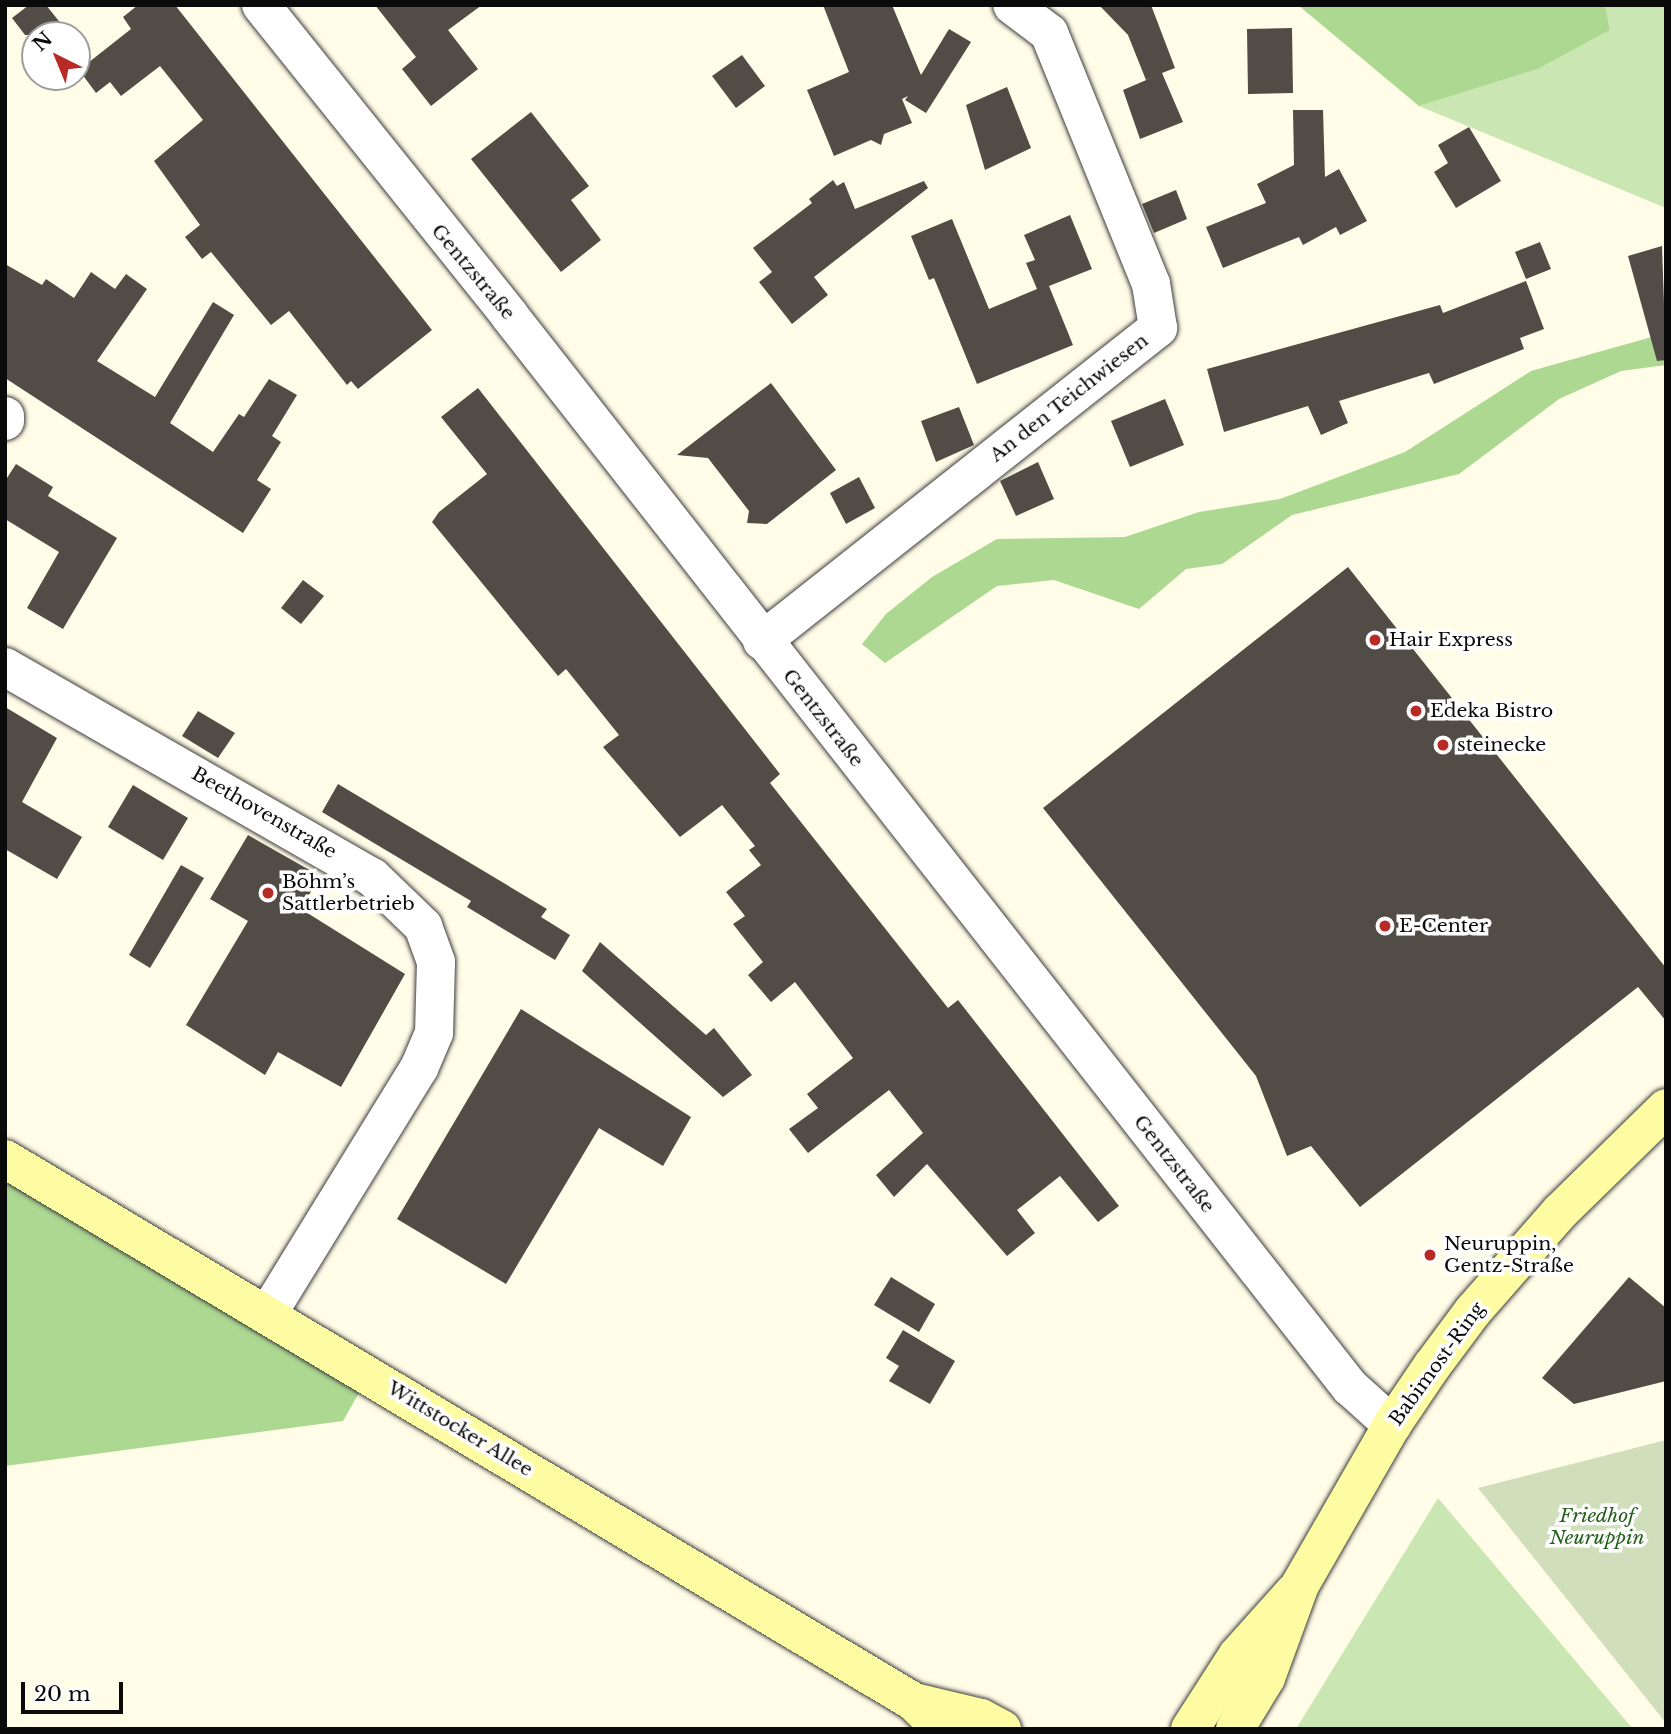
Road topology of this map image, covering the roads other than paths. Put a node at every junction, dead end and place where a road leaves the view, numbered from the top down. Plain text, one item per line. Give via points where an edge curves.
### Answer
1 (261, 5) edge
2 (1012, 5) edge
3 (762, 641) junction
4 (5, 667) edge
5 (1666, 1108) edge
6 (5, 1159) edge
7 (267, 1315) junction
8 (1392, 1425) junction
9 (1300, 1585) junction
10 (914, 1702) junction
11 (941, 1729) edge
12 (1002, 1729) edge
13 (1189, 1729) edge
14 (1235, 1729) edge

1 - 3 street, Gentzstraße
2 - 3 street, An den Teichwiesen via 1049,33 1151,284 1158,328
3 - 8 street, Gentzstraße via 1350,1387
4 - 7 street, Beethovenstraße via 372,877 423,926 436,962 434,1033 419,1068
5 - 8 main road, Babimost-Ring via 1561,1211 1473,1311
6 - 7 main road, Wittstocker Allee
7 - 10 main road, Wittstocker Allee
8 - 9 main road, Babimost-Ring
9 - 13 main road, Babimost-Ring via 1258,1628
9 - 14 main road, Babimost-Ring via 1266,1678
10 - 11 main road
10 - 12 main road via 981,1717

